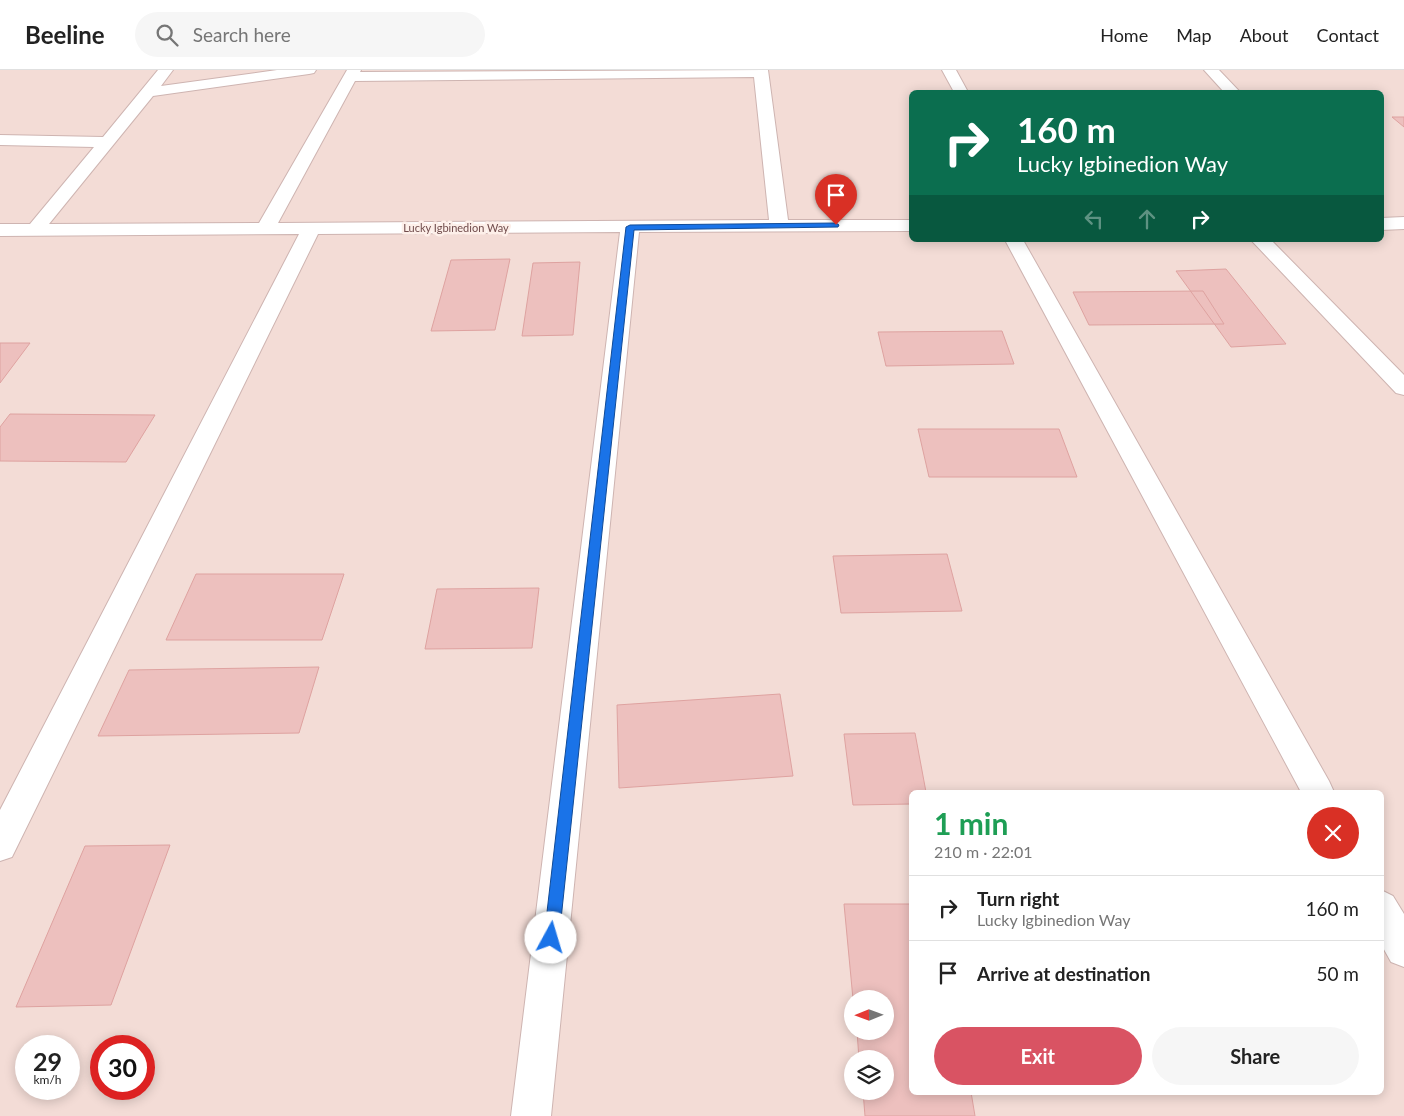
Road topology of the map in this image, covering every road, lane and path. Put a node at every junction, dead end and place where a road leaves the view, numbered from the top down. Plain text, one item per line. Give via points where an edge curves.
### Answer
1 (166, 70) edge
2 (309, 70) edge
3 (949, 70) edge
4 (1211, 70) edge
5 (762, 71) edge
6 (352, 74) edge
7 (960, 90) edge
8 (1230, 90) edge
9 (149, 92) junction
10 (0, 140) edge
11 (107, 142) junction
12 (1404, 223) edge
13 (1384, 224) edge
14 (779, 225) junction
15 (909, 225) edge
16 (630, 227) junction
17 (265, 229) junction
18 (311, 229) junction
19 (0, 230) edge
20 (35, 230) junction
21 (1015, 242) edge
22 (1262, 242) edge
23 (1404, 388) edge
24 (1317, 790) edge
25 (12, 798) edge
26 (0, 845) edge
27 (1384, 913) edge
28 (1404, 949) edge
29 (531, 1116) edge

1 - 9 street
2 - 9 street
3 - 7 street
4 - 8 street
5 - 6 street
5 - 14 street
6 - 17 street
9 - 11 street
10 - 11 street
11 - 20 street
12 - 13 street
14 - 15 street, Lucky Igbinedion Way
14 - 16 street, Lucky Igbinedion Way
16 - 18 street, Lucky Igbinedion Way
16 - 29 street
17 - 18 street, Lucky Igbinedion Way
17 - 20 street, Lucky Igbinedion Way
18 - 25 street
19 - 20 street, Lucky Igbinedion Way
21 - 24 street
22 - 23 street
25 - 26 street
27 - 28 street

